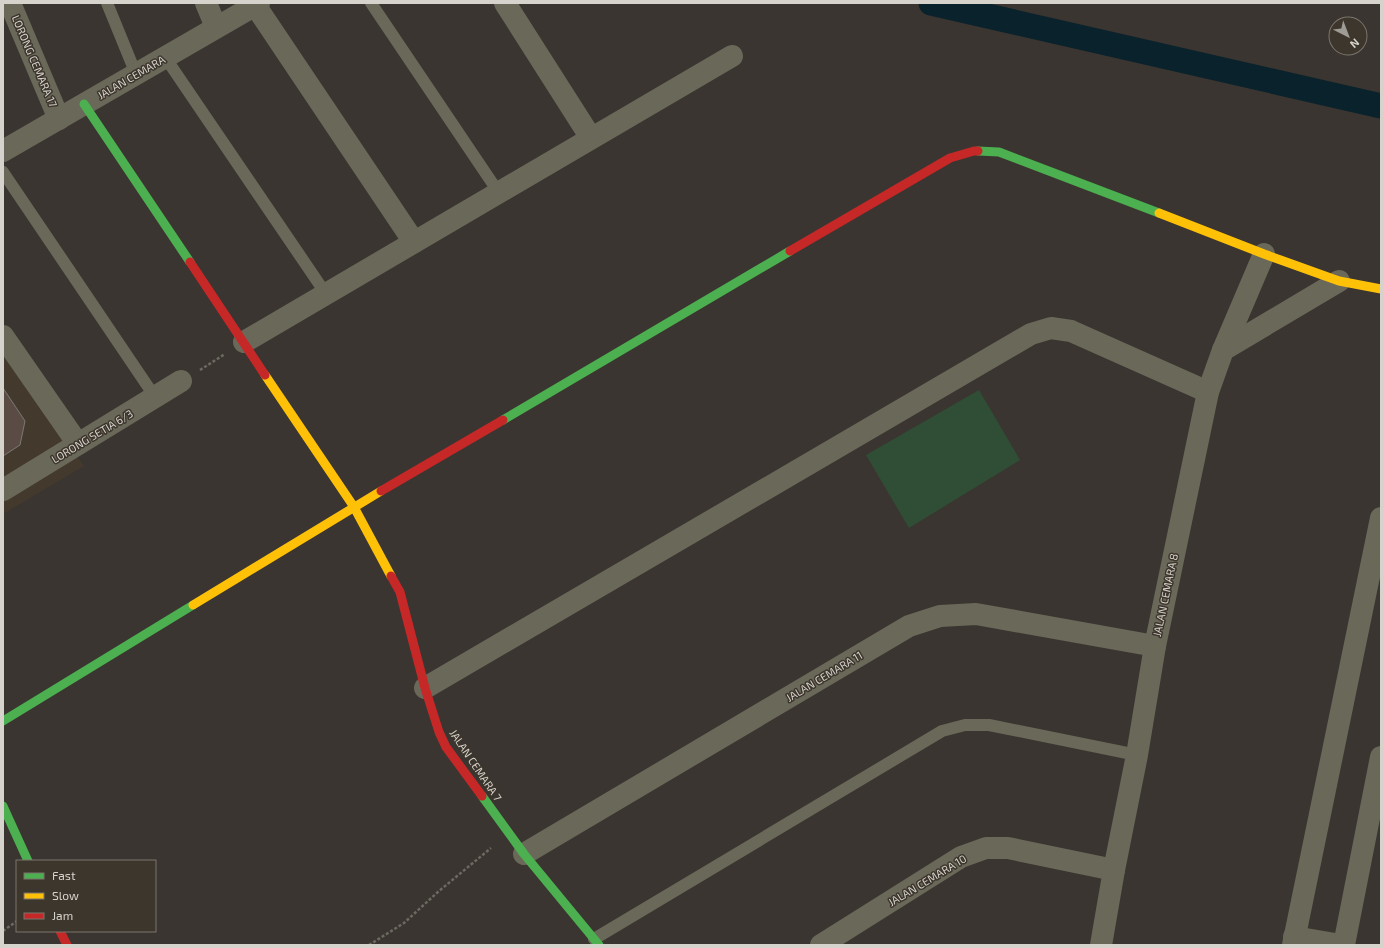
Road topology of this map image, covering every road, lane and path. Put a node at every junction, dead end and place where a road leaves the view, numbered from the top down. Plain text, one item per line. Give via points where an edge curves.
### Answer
1 (10, 3) edge
2 (107, 3) edge
3 (206, 3) edge
4 (371, 3) edge
5 (506, 3) edge
6 (257, 4) edge
7 (216, 28) junction
8 (732, 56) dead end
9 (165, 57) junction
10 (136, 74) junction
11 (84, 104) junction
12 (60, 119) junction
13 (591, 138) junction
14 (3, 151) edge
15 (3, 172) edge
16 (499, 192) junction
17 (414, 242) junction
18 (1264, 254) junction
19 (1339, 281) junction
20 (1381, 288) edge
21 (326, 294) junction
22 (3, 336) edge
23 (244, 342) junction
24 (1222, 350) junction
25 (181, 381) joint
26 (1208, 392) junction
27 (155, 397) junction
28 (78, 444) junction
29 (3, 490) edge
30 (354, 507) junction
31 (1381, 518) edge
32 (1155, 646) junction
33 (425, 688) junction
34 (3, 721) edge
35 (1137, 755) junction
36 (1381, 757) edge
37 (3, 806) edge
38 (524, 854) junction
39 (28, 860) edge
40 (1114, 870) junction
41 (16, 922) edge
42 (3, 930) edge
43 (60, 932) edge
44 (1294, 941) edge
45 (597, 942) edge
46 (67, 945) edge
47 (368, 945) edge
48 (821, 945) edge
49 (1101, 945) edge
50 (1343, 945) edge

1 - 12 street, LORONG CEMARA 17
2 - 10 lane
3 - 7 street
4 - 16 lane
5 - 13 street
6 - 7 street, JALAN CEMARA
6 - 17 street
7 - 9 street, JALAN CEMARA
8 - 13 street
9 - 10 street, JALAN CEMARA
9 - 21 lane
10 - 11 street, JALAN CEMARA
11 - 12 street, JALAN CEMARA
11 - 23 street, JALAN CEMARA 7
12 - 14 street, JALAN CEMARA
13 - 16 street
15 - 27 lane
16 - 17 street
17 - 21 street
18 - 19 street
18 - 24 street, JALAN CEMARA 8
18 - 30 street via 999,152 974,151 950,158
19 - 20 street
19 - 24 street
21 - 23 street
22 - 28 street
23 - 25 path
23 - 30 street, JALAN CEMARA 7
24 - 26 street, JALAN CEMARA 8
25 - 27 street, LORONG SETIA 6/3
26 - 32 street, JALAN CEMARA 8
26 - 33 street via 1071,331 1051,328 1031,334
27 - 28 street, LORONG SETIA 6/3
28 - 29 street, LORONG SETIA 6/3
30 - 33 street, JALAN CEMARA 7 via 400,592
30 - 34 street
31 - 44 street
32 - 35 street, JALAN CEMARA 8
32 - 38 street, JALAN CEMARA 11 via 976,614 940,616 909,626
33 - 38 street, JALAN CEMARA 7 via 446,747
35 - 40 street, JALAN CEMARA 8
35 - 45 lane via 989,725 965,725 942,731
36 - 50 street
37 - 39 street
38 - 45 street, JALAN CEMARA 7
38 - 47 path via 494,846 404,923
40 - 48 street, JALAN CEMARA 10 via 1008,848 986,848 961,857
40 - 49 street, JALAN CEMARA 8
41 - 42 path
43 - 46 street
44 - 50 street

